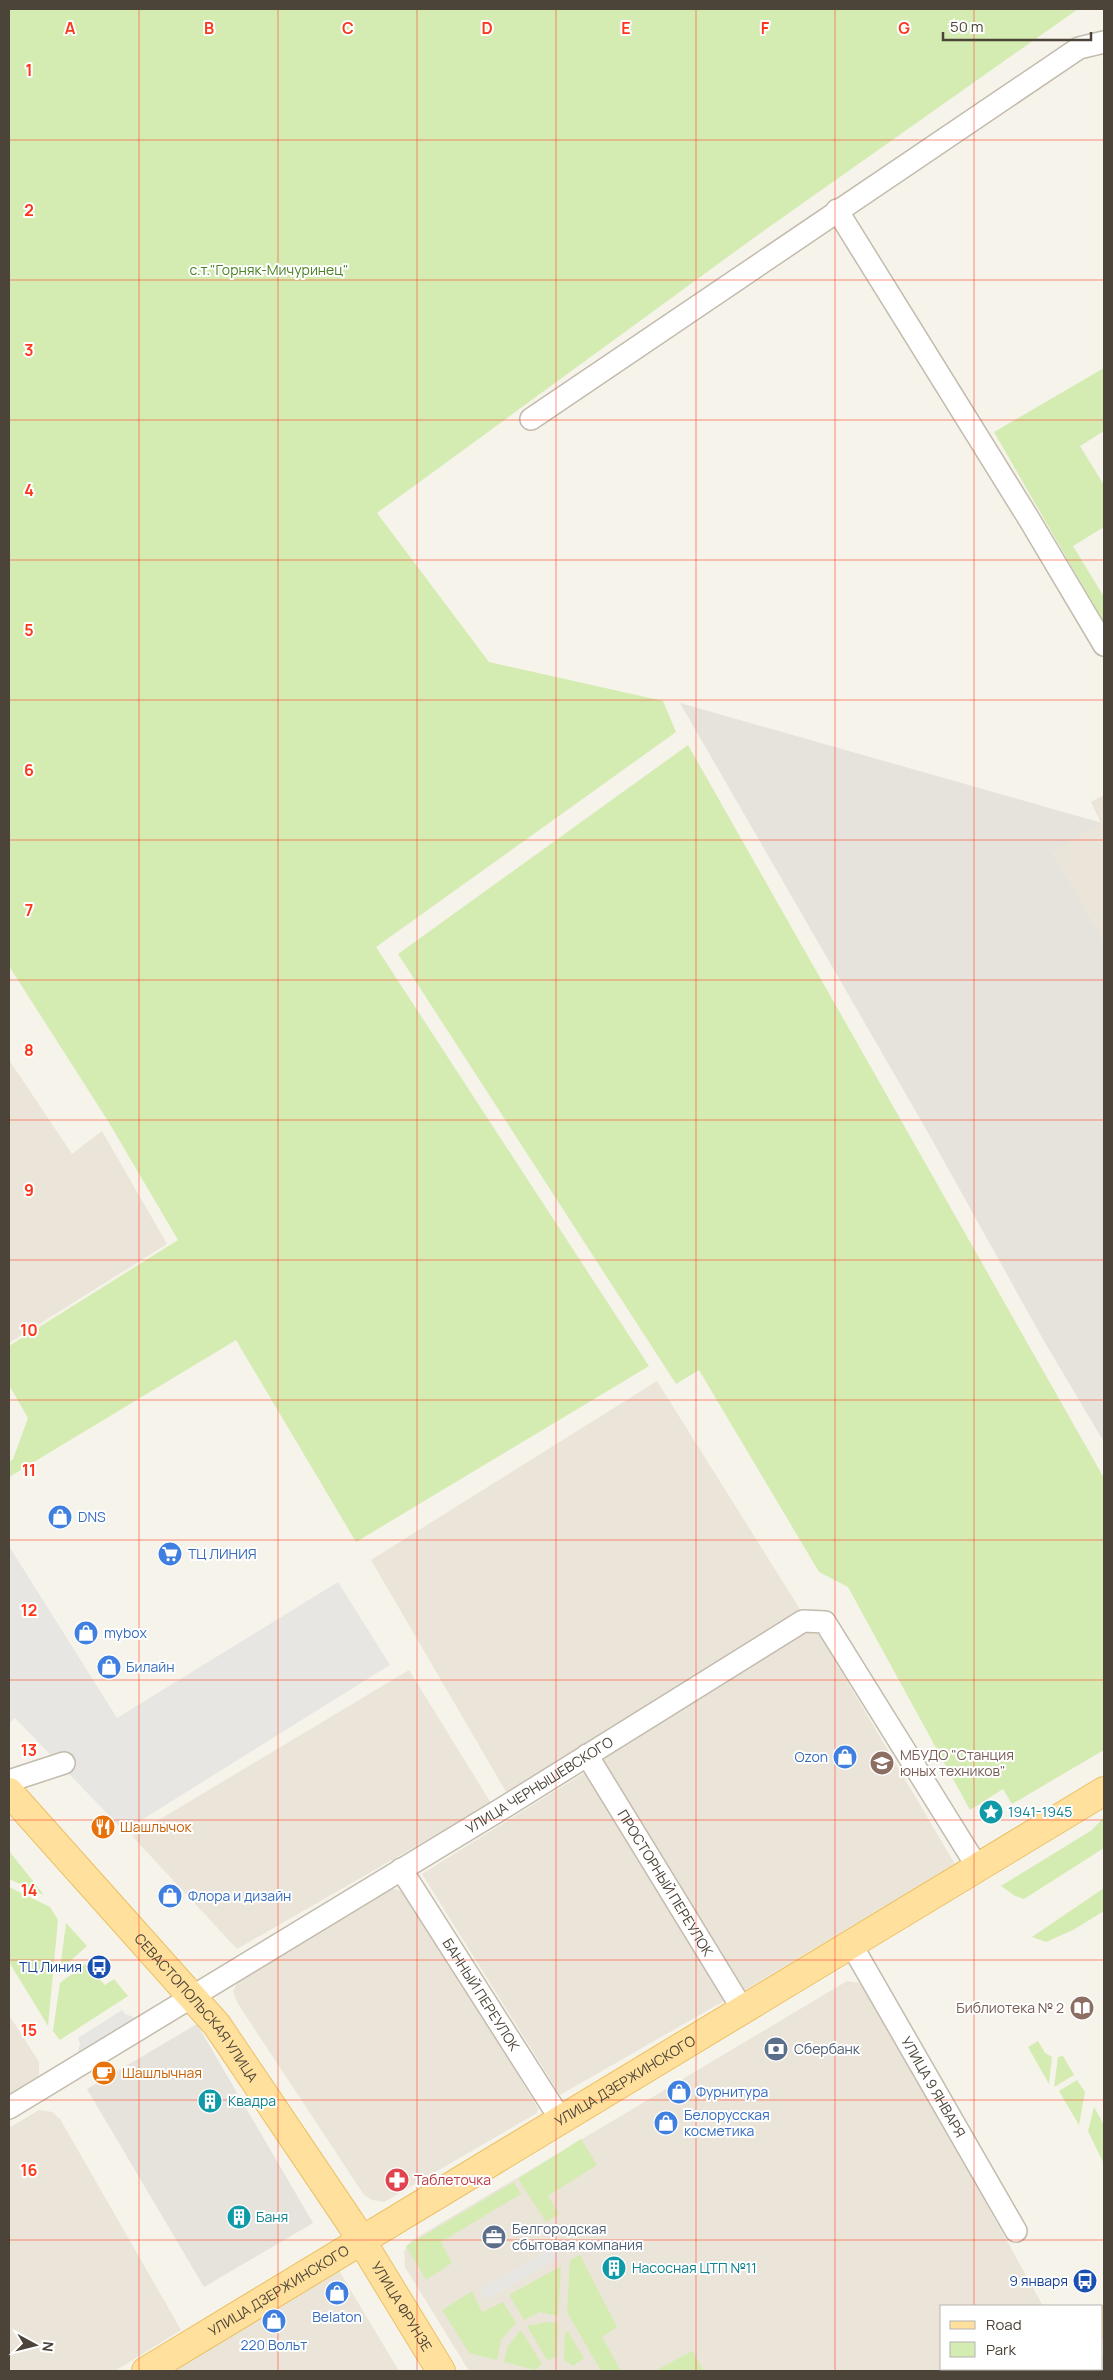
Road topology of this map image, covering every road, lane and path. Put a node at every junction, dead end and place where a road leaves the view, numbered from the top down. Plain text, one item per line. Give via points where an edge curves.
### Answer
1 (1104, 42) edge
2 (837, 210) junction
3 (531, 419) dead end
4 (1104, 645) edge
5 (587, 1755) junction
6 (64, 1763) dead end
7 (9, 1781) edge
8 (1104, 1791) edge
9 (9, 1792) edge
10 (978, 1868) junction
11 (401, 1869) junction
12 (851, 1944) junction
13 (192, 1997) junction
14 (743, 2010) junction
15 (9, 2108) edge
16 (561, 2120) junction
17 (1016, 2231) dead end
18 (361, 2241) junction
19 (146, 2371) edge
20 (442, 2371) edge

1 - 2 street via 1079,48
2 - 3 street
2 - 4 street via 1030,519
5 - 10 street, УЛИЦА ЧЕРНЫШЕВСКОГО via 803,1621 825,1622
5 - 11 street, УЛИЦА ЧЕРНЫШЕВСКОГО
5 - 14 street, ПРОСТОРНЫЙ ПЕРЕУЛОК
6 - 7 street
8 - 10 main road, УЛИЦА ДЗЕРЖИНСКОГО
9 - 13 main road, СЕВАСТОПОЛЬСКАЯ УЛИЦА
10 - 12 main road, УЛИЦА ДЗЕРЖИНСКОГО
11 - 13 street, УЛИЦА ЧЕРНЫШЕВСКОГО
11 - 16 street, БАННЫЙ ПЕРЕУЛОК
12 - 14 main road, УЛИЦА ДЗЕРЖИНСКОГО
12 - 17 street, УЛИЦА 9 ЯНВАРЯ
13 - 15 street, УЛИЦА ЧЕРНЫШЕВСКОГО
13 - 18 main road, СЕВАСТОПОЛЬСКАЯ УЛИЦА via 218,2025
14 - 16 main road, УЛИЦА ДЗЕРЖИНСКОГО
16 - 18 main road, УЛИЦА ДЗЕРЖИНСКОГО
18 - 19 main road, УЛИЦА ДЗЕРЖИНСКОГО
18 - 20 main road, УЛИЦА ФРУНЗЕ

